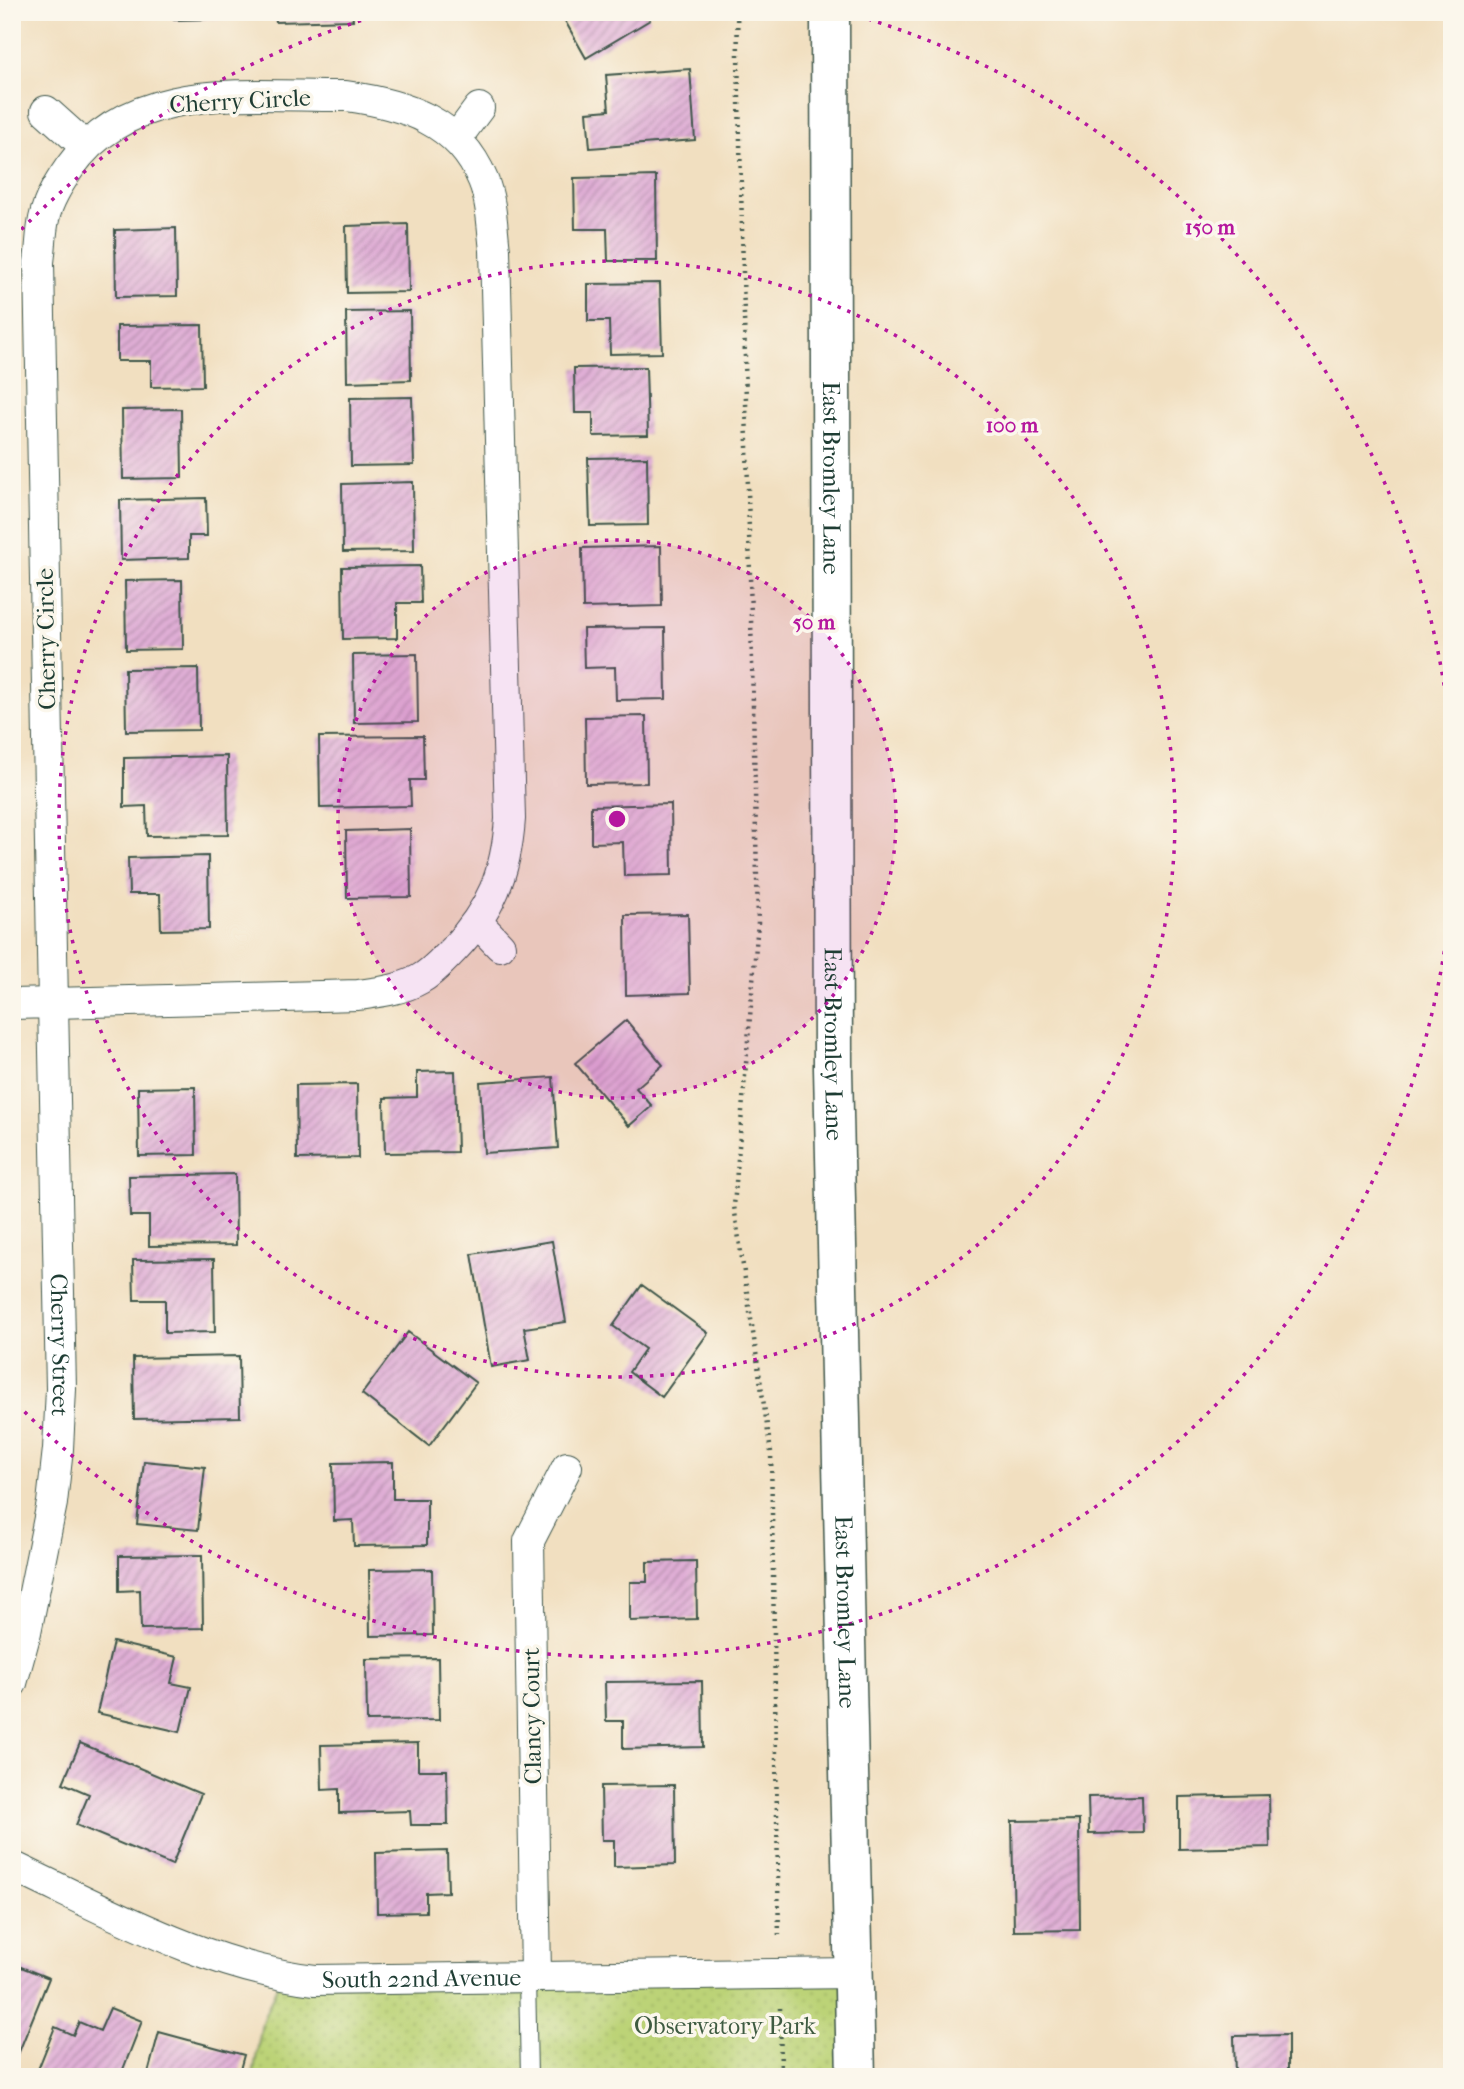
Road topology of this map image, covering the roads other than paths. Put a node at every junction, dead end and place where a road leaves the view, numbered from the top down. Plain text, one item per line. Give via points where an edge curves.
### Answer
1 (830, 12) edge
2 (479, 108) dead end
3 (46, 111) dead end
4 (456, 139) junction
5 (85, 146) junction
6 (478, 923) junction
7 (500, 946) dead end
8 (53, 1003) junction
9 (12, 1004) edge
10 (567, 1466) dead end
11 (12, 1684) edge
12 (12, 1866) edge
13 (854, 1973) junction
14 (531, 1976) junction
15 (528, 2077) edge
16 (856, 2077) edge

1 - 13 main road, East Bromley Lane via 833,1055
2 - 4 street
3 - 5 street
4 - 5 street, Cherry Circle via 432,121 385,101 346,96 204,98 137,112
4 - 6 street, Cherry Circle via 483,180 495,250 510,819 497,886
5 - 8 street, Cherry Circle via 55,188 44,218 39,262
6 - 7 street
6 - 8 street, Cherry Circle via 420,979 391,990 358,995
8 - 9 street
8 - 11 street, Cherry Street via 61,1390 58,1449 52,1503
10 - 14 street, Clancy Court via 528,1541
12 - 14 street, South 22nd Avenue via 134,1923 281,1976 315,1980
13 - 14 street, South 22nd Avenue
13 - 16 main road, East Bromley Lane
14 - 15 lane

